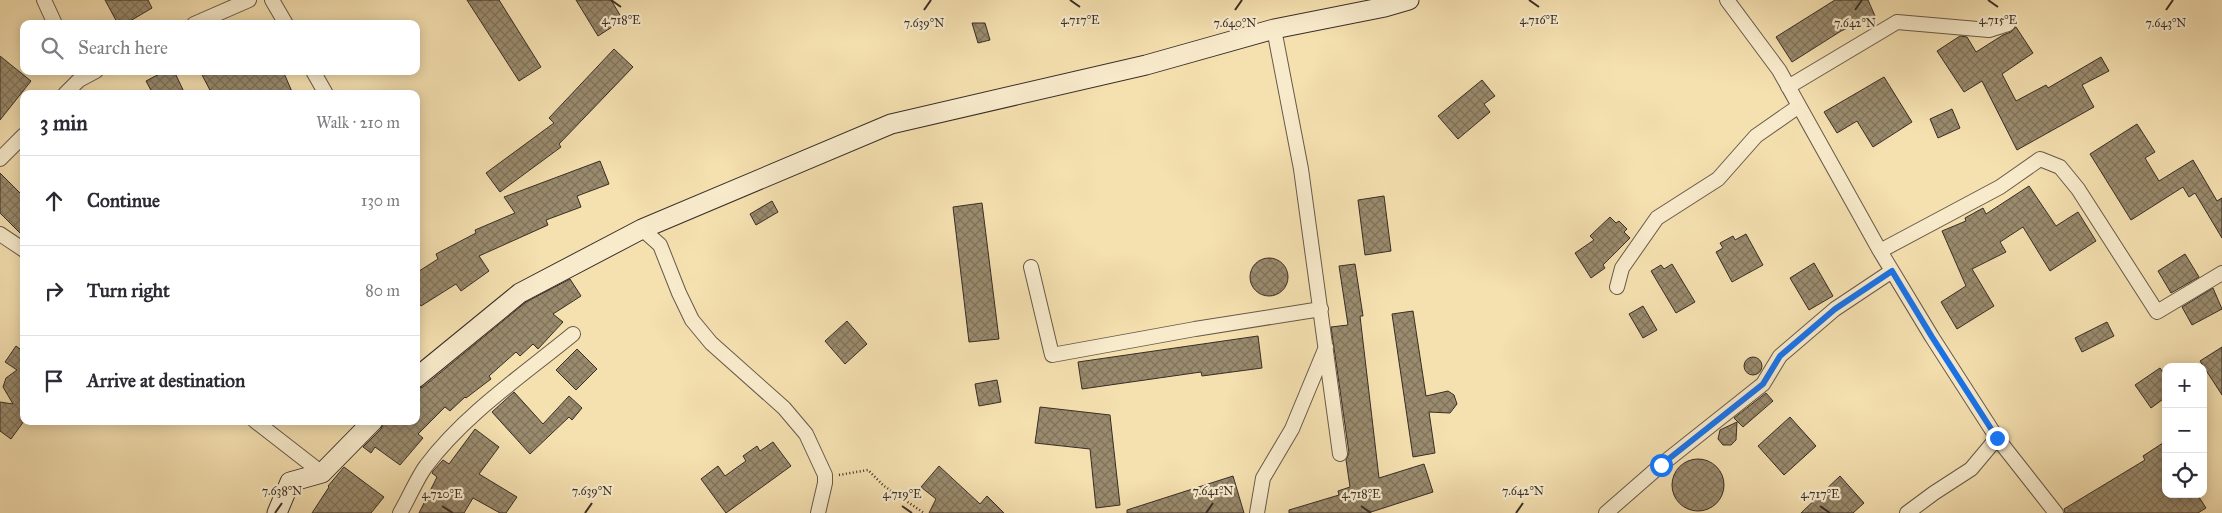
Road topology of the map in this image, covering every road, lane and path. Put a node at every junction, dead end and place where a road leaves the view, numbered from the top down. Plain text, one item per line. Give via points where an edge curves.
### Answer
1 (44, 0) edge
2 (249, 0) edge
3 (272, 0) edge
4 (1409, 0) edge
5 (1727, 0) edge
6 (53, 20) edge
7 (203, 20) edge
8 (284, 20) edge
9 (2008, 24) dead end
10 (1274, 28) junction
11 (316, 75) edge
12 (77, 76) edge
13 (1788, 87) junction
14 (68, 90) edge
15 (324, 90) edge
16 (1799, 106) junction
17 (20, 139) edge
18 (0, 159) edge
19 (642, 229) junction
20 (0, 234) edge
21 (20, 247) edge
22 (1880, 251) junction
23 (1031, 267) dead end
24 (1892, 271) junction
25 (2222, 273) edge
26 (1617, 287) dead end
27 (1321, 308) junction
28 (573, 334) dead end
29 (1326, 346) junction
30 (420, 375) edge
31 (260, 425) edge
32 (369, 425) edge
33 (1997, 438) junction
34 (1340, 454) dead end
35 (322, 473) junction
36 (825, 475) junction
37 (277, 513) edge
38 (400, 513) edge
39 (818, 513) edge
40 (924, 513) edge
41 (1256, 513) edge
42 (1606, 513) edge
43 (1907, 513) edge
44 (2056, 513) edge

1 - 6 street
2 - 7 street
3 - 8 street
4 - 10 street
5 - 13 street
9 - 13 street via 1989,30 1897,22
10 - 19 street via 1146,65 891,124
10 - 27 street via 1301,169
11 - 15 street
12 - 14 street
13 - 16 street
16 - 22 street
16 - 26 street via 1756,136 1718,178 1657,218 1622,268
17 - 18 street
19 - 30 street via 520,293
19 - 36 street via 660,245 692,320 711,343 777,402 806,434
20 - 21 street
22 - 24 street
22 - 25 street via 2000,187 2040,159 2060,167 2078,189 2157,312
23 - 27 street via 1052,355
24 - 33 street
24 - 42 street via 1835,309 1780,356 1763,384
27 - 29 street
28 - 38 street via 448,440 425,467
29 - 34 street
29 - 41 street via 1292,429 1263,478
31 - 35 street
32 - 35 street
33 - 43 street via 1971,469
33 - 44 street
35 - 37 street via 290,482
36 - 39 street via 826,484
36 - 40 path via 868,470 884,486

